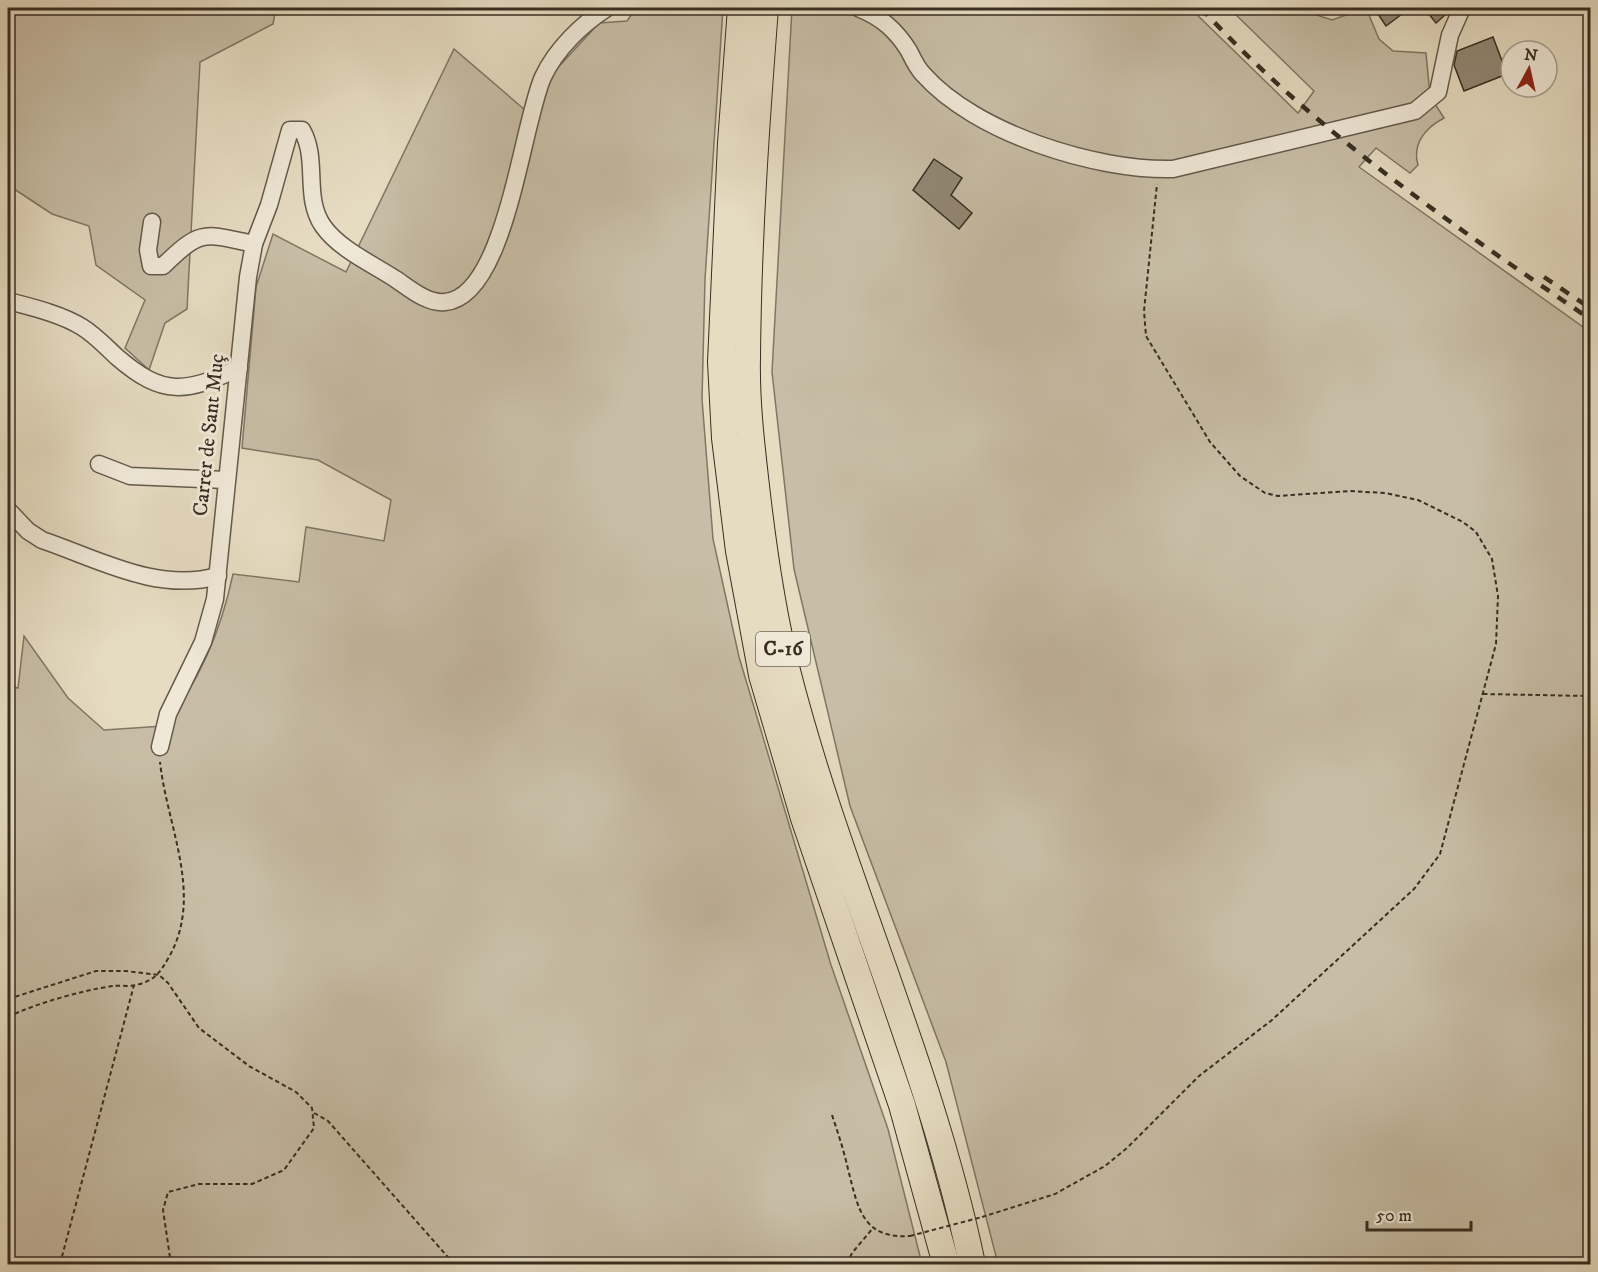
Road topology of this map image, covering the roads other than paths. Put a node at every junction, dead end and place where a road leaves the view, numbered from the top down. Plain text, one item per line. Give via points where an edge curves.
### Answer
1 (607, 8) edge
2 (741, 8) edge
3 (765, 8) edge
4 (858, 8) edge
5 (1462, 8) edge
6 (152, 222) dead end
7 (254, 244) junction
8 (8, 301) edge
9 (239, 368) junction
10 (99, 464) dead end
11 (226, 480) junction
12 (8, 510) edge
13 (218, 576) junction
14 (160, 747) road end
15 (946, 1264) edge
16 (972, 1264) edge

1 - 7 street, Carrer de Sant Muç via 582,26 544,75 502,229 478,278 453,301 442,303 420,295 329,233 314,205 310,147 302,130 296,128 290,130 284,146 274,189
2 - 15 highway, C-16 via 721,362 725,438 739,551 765,686 804,818 902,1105
3 - 16 highway, C-16 via 746,358 763,547 787,670 828,810 929,1104
4 - 5 street via 886,22 922,74 961,107 1051,150 1118,165 1159,169 1173,169 1414,111 1438,92 1450,35
6 - 7 street via 148,250 152,266 163,266 194,238
7 - 9 street, Carrer de Sant Muç
8 - 9 street via 69,320 101,341 129,367 162,385 187,388
9 - 11 street, Carrer de Sant Muç
10 - 11 street via 130,476
11 - 13 street, Carrer de Sant Muç
12 - 13 street via 42,540 142,575 184,582
13 - 14 street, Carrer de Sant Muç via 203,642 178,689

